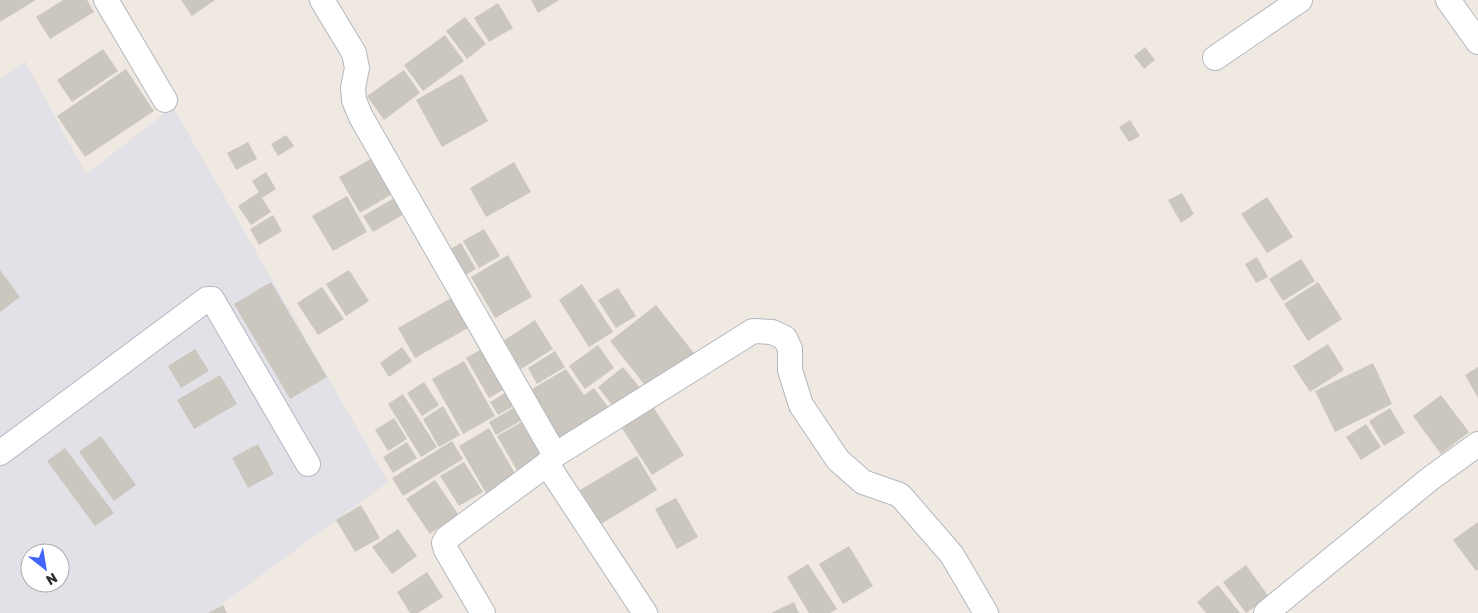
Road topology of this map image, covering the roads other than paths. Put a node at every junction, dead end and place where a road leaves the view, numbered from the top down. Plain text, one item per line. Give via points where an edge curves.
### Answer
1 (106, 0) edge
2 (322, 0) edge
3 (1300, 0) edge
4 (1448, 0) edge
5 (1478, 42) edge
6 (1215, 58) dead end
7 (165, 100) dead end
8 (1478, 444) edge
9 (0, 453) edge
10 (551, 460) junction
11 (308, 464) dead end
12 (484, 613) edge
13 (645, 613) edge
14 (986, 613) edge
15 (1266, 613) edge

1 - 7 street
2 - 10 street via 354,53 357,68 354,100 361,117
3 - 6 street
4 - 5 street
8 - 15 street via 1431,478
9 - 11 street via 207,299 212,299
10 - 12 street via 444,543
10 - 13 street
10 - 14 street via 753,331 772,332 785,338 801,406 838,460 864,482 900,495 952,555

